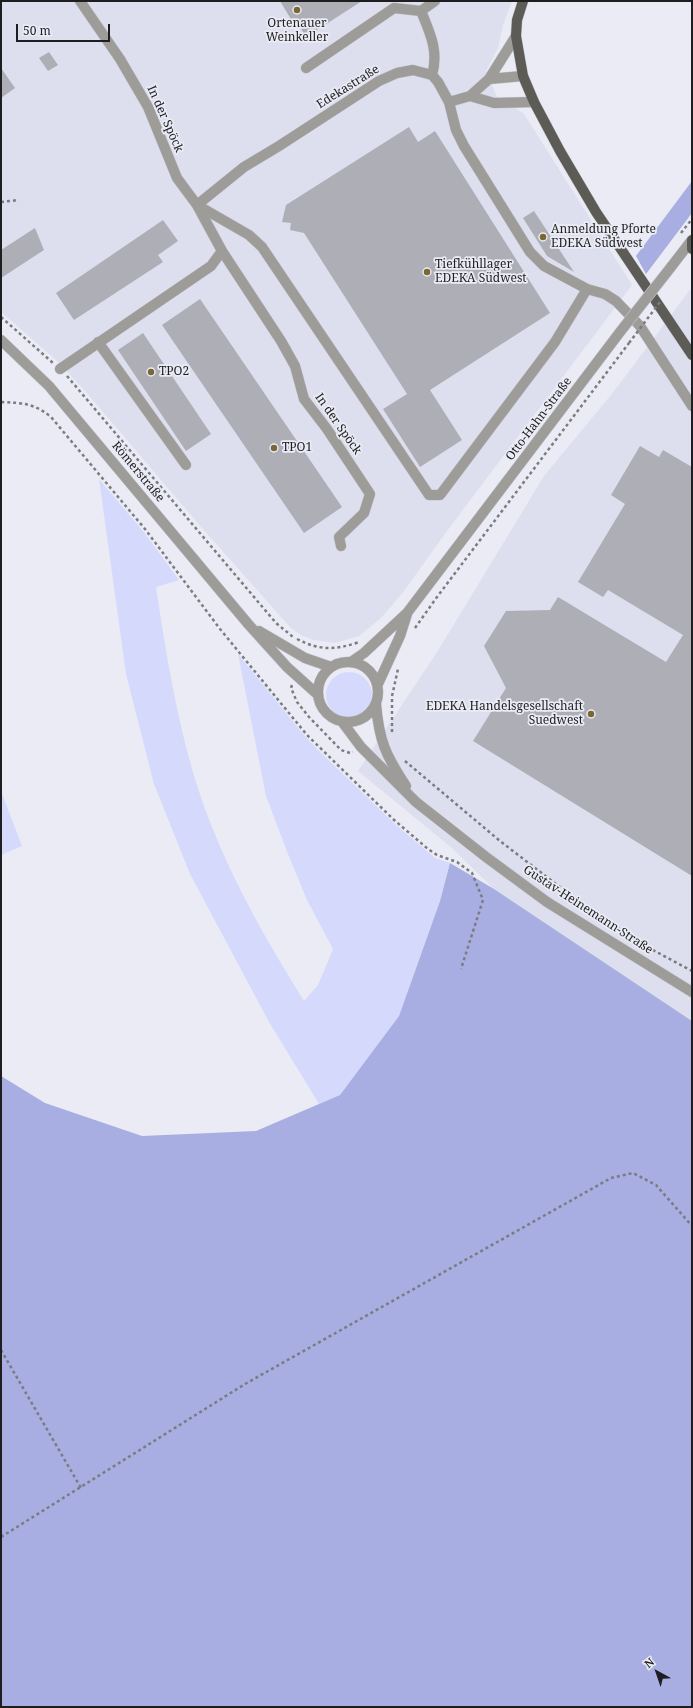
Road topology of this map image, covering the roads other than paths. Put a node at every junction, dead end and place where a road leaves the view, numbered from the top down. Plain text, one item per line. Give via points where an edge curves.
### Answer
1 (80, 1) edge
2 (435, 1) edge
3 (522, 1) edge
4 (421, 11) junction
5 (516, 36) junction
6 (306, 68) dead end
7 (432, 75) junction
8 (523, 76) junction
9 (489, 80) junction
10 (470, 96) junction
11 (449, 102) junction
12 (534, 102) junction
13 (197, 205) junction
14 (692, 243) edge
15 (222, 251) junction
16 (587, 288) junction
17 (1, 340) edge
18 (98, 342) junction
19 (692, 355) edge
20 (60, 369) road end
21 (692, 406) edge
22 (186, 465) dead end
23 (341, 546) dead end
24 (407, 614) junction
25 (249, 625) junction
26 (351, 662) junction
27 (331, 667) junction
28 (378, 684) junction
29 (317, 694) junction
30 (376, 704) junction
31 (343, 723) junction
32 (416, 802) junction
33 (692, 992) edge

1 - 13 street, In der Spöck via 120,59 148,107 177,178
2 - 4 street
3 - 5 main road
4 - 6 street via 394,8
4 - 7 street via 435,52
5 - 8 main road
5 - 9 street
7 - 11 street
7 - 13 street, Edekastraße via 413,70 380,81 244,167
8 - 9 street
8 - 12 main road
9 - 10 street
10 - 11 street
10 - 12 street via 494,103
11 - 16 street via 456,130 464,146 530,252 544,266
12 - 19 main road via 596,212
13 - 15 street, In der Spöck
13 - 16 street via 249,236 262,247 429,496 440,495 555,342
14 - 24 street, Otto-Hahn-Straße, bridge via 620,332
15 - 18 street via 212,266
15 - 23 street, In der Spöck via 295,366 304,398 370,494 364,513 339,536
16 - 21 street via 616,300 640,326
17 - 25 street, Römerstraße via 49,386
18 - 20 street
18 - 22 street
24 - 26 street, Otto-Hahn-Straße via 372,641
24 - 28 street, Otto-Hahn-Straße
25 - 27 street, Römerstraße via 291,651
25 - 29 street, Römerstraße
26 - 27 street
26 - 28 street via 361,664 369,670
27 - 29 street via 323,674
28 - 30 street
29 - 31 street via 325,713
30 - 31 street via 363,720
30 - 32 street, Gustav-Heinemann-Straße via 380,737 391,764
31 - 32 street, Gustav-Heinemann-Straße via 361,747
32 - 33 street, Gustav-Heinemann-Straße via 547,902

